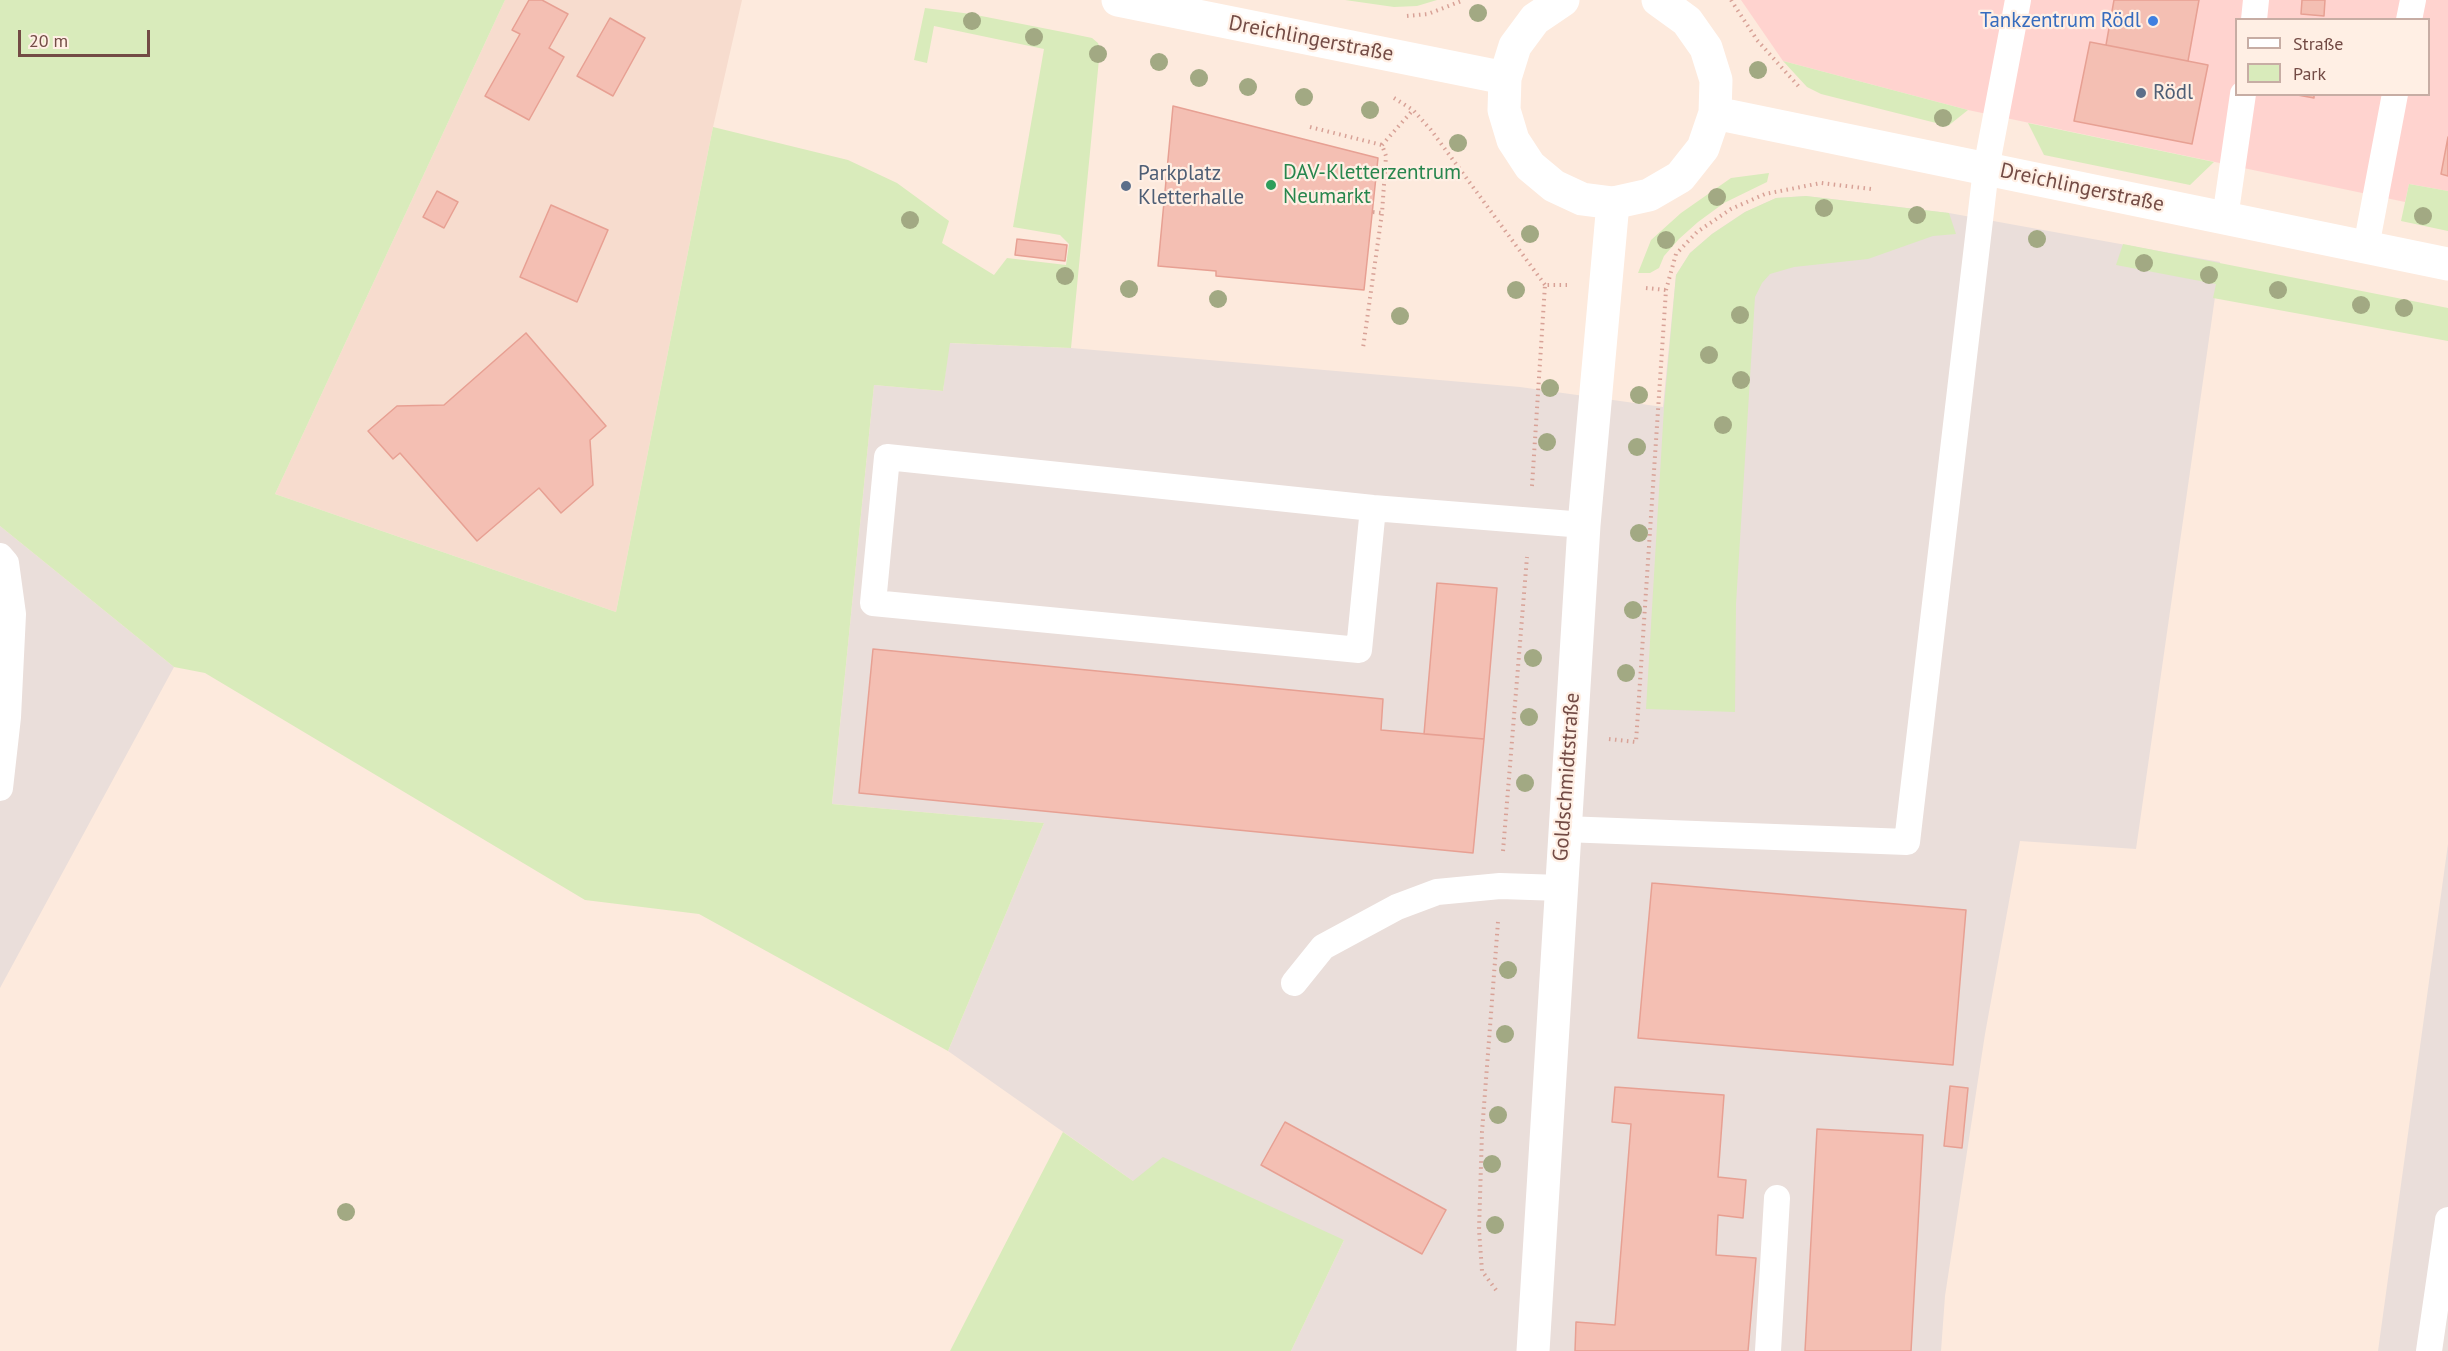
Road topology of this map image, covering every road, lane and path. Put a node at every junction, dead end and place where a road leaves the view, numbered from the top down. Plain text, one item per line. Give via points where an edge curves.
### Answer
1 (1118, 0) edge
2 (1563, 0) edge
3 (1658, 0) edge
4 (1731, 0) edge
5 (2018, 0) edge
6 (2256, 0) edge
7 (2413, 0) edge
8 (2254, 18) edge
9 (2409, 18) edge
10 (1505, 78) junction
11 (1805, 93) dead end
12 (1391, 96) dead end
13 (2243, 96) edge
14 (2395, 96) edge
15 (1413, 110) junction
16 (1715, 113) junction
17 (1310, 127) dead end
18 (1382, 145) junction
19 (1986, 169) junction
20 (1881, 190) dead end
21 (1613, 203) junction
22 (1373, 212) dead end
23 (1382, 213) junction
24 (2225, 218) junction
25 (2366, 247) junction
26 (2448, 264) edge
27 (1606, 284) junction
28 (1545, 285) junction
29 (1666, 290) junction
30 (1363, 348) dead end
31 (1373, 508) junction
32 (1530, 521) junction
33 (1584, 525) junction
34 (0, 556) edge
35 (1570, 734) junction
36 (0, 788) edge
37 (1564, 829) junction
38 (1500, 886) junction
39 (1561, 888) junction
40 (1294, 983) dead end
41 (1777, 1198) dead end
42 (2448, 1220) edge
43 (1534, 1346) edge
44 (1768, 1351) edge
45 (2429, 1351) edge

1 - 10 street, Dreichlingerstraße
2 - 10 street via 1535,19 1515,46
3 - 16 street via 1687,21 1706,48 1716,80
4 - 11 path via 1757,40
5 - 19 lane
6 - 8 lane
7 - 9 lane
10 - 21 street via 1504,110 1513,140 1530,166 1554,186 1573,195
12 - 15 path
13 - 24 lane
14 - 25 lane
15 - 18 path
15 - 28 path
16 - 19 street, Dreichlingerstraße
16 - 21 street via 1703,148 1680,177 1649,195
17 - 18 path
18 - 23 path via 1386,171
19 - 24 street, Dreichlingerstraße
19 - 37 lane via 1907,842
20 - 29 path via 1821,183 1765,194 1731,209 1697,232 1676,254
21 - 27 street, Goldschmidtstraße
22 - 23 path
23 - 30 path
24 - 25 street, Dreichlingerstraße
25 - 26 street, Dreichlingerstraße
27 - 28 path
27 - 29 path
27 - 33 street, Goldschmidtstraße
28 - 32 path
29 - 35 path via 1636,742
31 - 31 lane via 887,457 873,603 1359,650
31 - 32 lane
32 - 33 lane
32 - 38 path
33 - 35 street, Goldschmidtstraße
34 - 36 lane via 6,563 13,614
35 - 37 street, Goldschmidtstraße
37 - 39 street, Goldschmidtstraße
38 - 39 lane
38 - 40 lane via 1437,892 1397,907 1323,948
38 - 43 path via 1482,1132 1479,1259 1482,1271
39 - 43 street, Goldschmidtstraße
41 - 44 lane
42 - 45 lane

